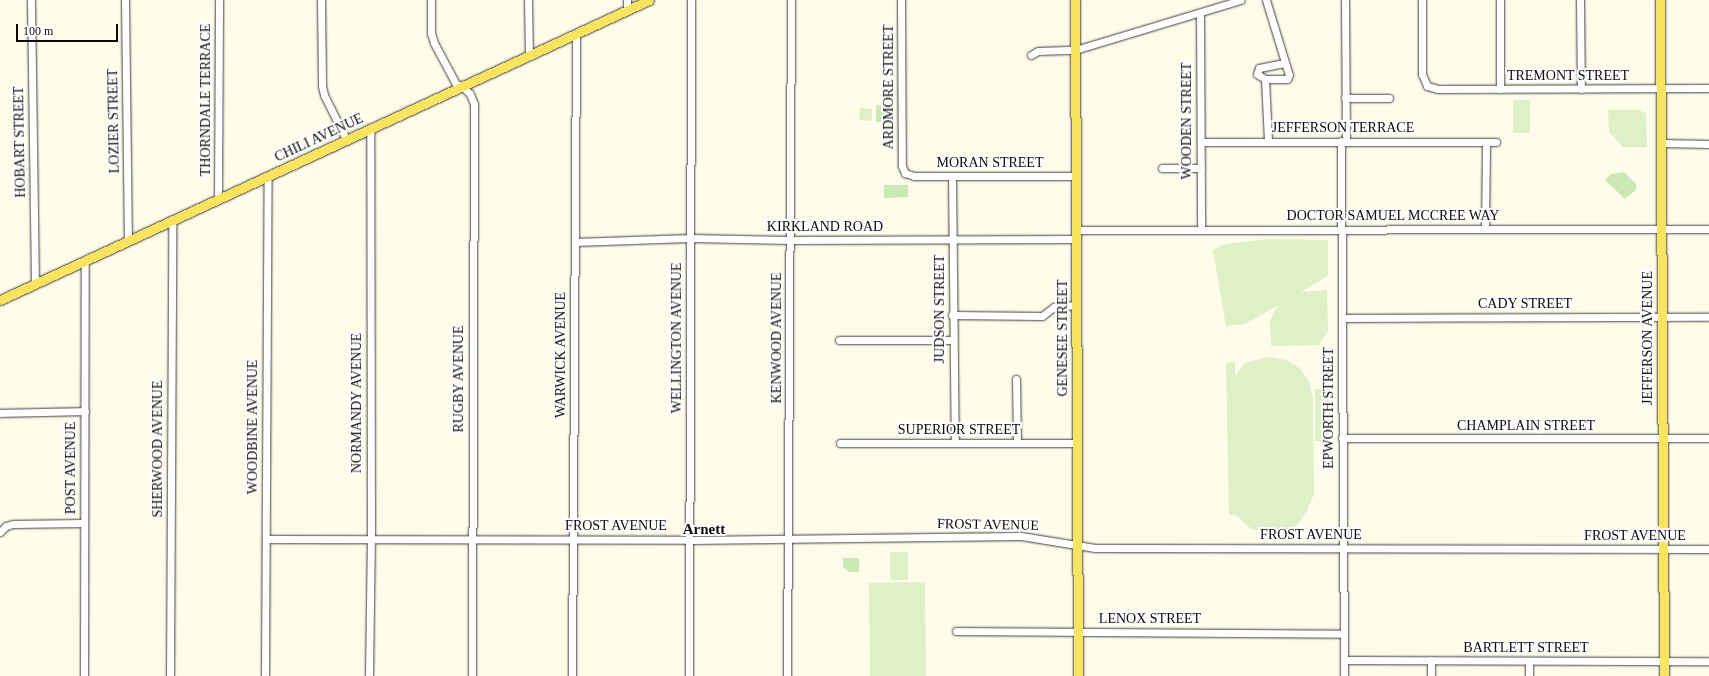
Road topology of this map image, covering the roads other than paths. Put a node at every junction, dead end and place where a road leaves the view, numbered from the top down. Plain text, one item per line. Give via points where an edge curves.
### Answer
1 (31, 0) edge
2 (126, 0) edge
3 (219, 0) edge
4 (321, 0) edge
5 (431, 0) edge
6 (528, 0) edge
7 (627, 0) edge
8 (649, 0) edge
9 (691, 0) edge
10 (791, 0) edge
11 (901, 0) edge
12 (1075, 0) edge
13 (1240, 0) edge
14 (1266, 0) edge
15 (1344, 0) edge
16 (1422, 0) edge
17 (1500, 0) edge
18 (1580, 0) edge
19 (1660, 0) edge
20 (627, 10) junction
21 (1200, 13) junction
22 (576, 34) junction
23 (1075, 50) junction
24 (1031, 55) dead end
25 (529, 56) junction
26 (1285, 63) junction
27 (1265, 79) junction
28 (462, 86) junction
29 (1660, 88) junction
30 (1709, 88) edge
31 (1500, 89) junction
32 (1581, 89) junction
33 (1345, 98) junction
34 (1390, 98) dead end
35 (370, 130) junction
36 (347, 141) junction
37 (1268, 141) junction
38 (1343, 141) junction
39 (1201, 142) junction
40 (1486, 142) junction
41 (1496, 142) dead end
42 (1661, 143) junction
43 (1709, 144) edge
44 (1162, 168) dead end
45 (1201, 168) junction
46 (905, 173) joint
47 (952, 176) junction
48 (1076, 176) junction
49 (268, 178) junction
50 (218, 200) junction
51 (172, 221) junction
52 (1341, 229) junction
53 (1485, 229) junction
54 (1661, 229) junction
55 (1709, 229) edge
56 (1201, 230) junction
57 (1076, 234) junction
58 (690, 238) junction
59 (952, 239) junction
60 (789, 240) junction
61 (128, 242) junction
62 (574, 242) junction
63 (85, 261) junction
64 (35, 284) junction
65 (0, 300) edge
66 (1076, 305) junction
67 (952, 315) junction
68 (1662, 317) junction
69 (1709, 317) edge
70 (1342, 318) junction
71 (839, 340) dead end
72 (953, 340) junction
73 (1016, 379) dead end
74 (85, 411) junction
75 (0, 413) edge
76 (1342, 438) junction
77 (1709, 438) edge
78 (1662, 439) junction
79 (1077, 442) junction
80 (840, 443) dead end
81 (955, 443) junction
82 (1017, 443) junction
83 (84, 524) junction
84 (0, 532) edge
85 (789, 538) junction
86 (266, 539) junction
87 (371, 539) junction
88 (472, 539) junction
89 (574, 539) junction
90 (690, 540) junction
91 (1078, 546) junction
92 (1343, 548) junction
93 (1663, 549) junction
94 (1709, 549) edge
95 (956, 631) dead end
96 (1078, 632) junction
97 (1344, 634) junction
98 (1344, 660) junction
99 (1431, 660) junction
100 (1529, 661) junction
101 (1664, 661) junction
102 (1709, 661) edge
103 (84, 676) edge
104 (170, 676) edge
105 (265, 676) edge
106 (369, 676) edge
107 (472, 676) edge
108 (572, 676) edge
109 (689, 676) edge
110 (788, 676) edge
111 (1078, 676) edge
112 (1344, 676) edge
113 (1431, 676) edge
114 (1530, 676) edge
115 (1664, 676) edge

1 - 64 street, HOBART STREET
2 - 61 street, LOZIER STREET
3 - 50 street, THORNDALE TERRACE
4 - 36 street via 322,86
5 - 28 street, RUGBY AVENUE via 431,33 456,84
6 - 25 street
7 - 20 street
8 - 20 main road, CHILI AVENUE
9 - 58 street, WELLINGTON AVENUE
10 - 60 street, KENWOOD AVENUE
11 - 46 street, ARDMORE STREET via 902,166
12 - 23 main road, GENESEE STREET
13 - 21 street
14 - 26 street
15 - 33 street, EPWORTH STREET
16 - 31 street, TREMONT STREET via 1422,74 1426,86 1438,89
17 - 31 street
18 - 32 street
19 - 29 main road, JEFFERSON AVENUE
20 - 22 main road, CHILI AVENUE
21 - 23 street
21 - 39 street, WOODEN STREET
22 - 25 main road, CHILI AVENUE
22 - 62 street, WARWICK AVENUE
23 - 24 street via 1038,51
23 - 48 main road, GENESEE STREET
25 - 28 main road, CHILI AVENUE
26 - 27 street via 1288,78
26 - 27 street via 1259,68 1257,74
27 - 37 street
28 - 35 main road, CHILI AVENUE
28 - 88 street, RUGBY AVENUE via 470,94 474,104
29 - 30 street, TREMONT STREET
29 - 32 street, TREMONT STREET
29 - 42 main road, JEFFERSON AVENUE
31 - 32 street, TREMONT STREET
33 - 34 street
33 - 38 street, EPWORTH STREET
35 - 36 main road, CHILI AVENUE
35 - 87 street, NORMANDY AVENUE
36 - 49 main road, CHILI AVENUE
37 - 38 street, JEFFERSON TERRACE
37 - 39 street, JEFFERSON TERRACE
38 - 40 street, JEFFERSON TERRACE
38 - 52 street, EPWORTH STREET
39 - 45 street, WOODEN STREET
40 - 41 street, JEFFERSON TERRACE
40 - 53 street
42 - 43 street
42 - 54 main road, JEFFERSON AVENUE
44 - 45 street
45 - 56 street, WOODEN STREET
46 - 47 street, MORAN STREET via 914,176
47 - 48 street, MORAN STREET
47 - 59 street, JUDSON STREET
48 - 57 main road, GENESEE STREET
49 - 50 main road, CHILI AVENUE
49 - 86 street, WOODBINE AVENUE
50 - 51 main road, CHILI AVENUE
51 - 61 main road, CHILI AVENUE
51 - 104 street, SHERWOOD AVENUE
52 - 53 street, DOCTOR SAMUEL MCCREE WAY
52 - 56 street, DOCTOR SAMUEL MCCREE WAY
52 - 70 street, EPWORTH STREET
53 - 54 street, DOCTOR SAMUEL MCCREE WAY
54 - 55 street, DOCTOR SAMUEL MCCREE WAY
54 - 68 main road, JEFFERSON AVENUE
56 - 57 street, DOCTOR SAMUEL MCCREE WAY
57 - 59 street, KIRKLAND ROAD
57 - 66 main road, GENESEE STREET
58 - 60 street, KIRKLAND ROAD
58 - 62 street, KIRKLAND ROAD
58 - 90 street, WELLINGTON AVENUE
59 - 60 street, KIRKLAND ROAD
59 - 67 street, JUDSON STREET
60 - 85 street, KENWOOD AVENUE
61 - 63 main road, CHILI AVENUE
62 - 89 street, WARWICK AVENUE
63 - 64 main road, CHILI AVENUE
63 - 74 street, POST AVENUE
64 - 65 main road, CHILI AVENUE
66 - 67 street via 1054,307 1042,316
66 - 79 main road, GENESEE STREET
67 - 72 street, JUDSON STREET
68 - 69 street, CADY STREET
68 - 70 street, CADY STREET
68 - 78 main road, JEFFERSON AVENUE
70 - 76 street, EPWORTH STREET
71 - 72 street
72 - 81 street, JUDSON STREET
73 - 82 street
74 - 75 street
74 - 83 street, POST AVENUE
76 - 78 street, CHAMPLAIN STREET
76 - 92 street, EPWORTH STREET
77 - 78 street, CHAMPLAIN STREET
78 - 93 main road, JEFFERSON AVENUE
79 - 82 street, SUPERIOR STREET
79 - 91 main road, GENESEE STREET
80 - 81 street, SUPERIOR STREET
81 - 82 street, SUPERIOR STREET
83 - 84 street via 9,525
83 - 103 street, POST AVENUE
85 - 90 street, FROST AVENUE
85 - 91 street, FROST AVENUE via 1021,536
85 - 110 street, KENWOOD AVENUE
86 - 87 street, FROST AVENUE
86 - 105 street, WOODBINE AVENUE
87 - 88 street, FROST AVENUE
87 - 106 street, NORMANDY AVENUE
88 - 89 street, FROST AVENUE
88 - 107 street, RUGBY AVENUE
89 - 90 street, FROST AVENUE
89 - 108 street, WARWICK AVENUE
90 - 109 street, WELLINGTON AVENUE
91 - 92 street, FROST AVENUE
91 - 96 main road, GENESEE STREET
92 - 93 street, FROST AVENUE
92 - 97 street, EPWORTH STREET
93 - 94 street, FROST AVENUE
93 - 101 main road, JEFFERSON AVENUE
95 - 96 street, LENOX STREET
96 - 97 street, LENOX STREET
96 - 111 main road, GENESEE STREET
97 - 98 street, EPWORTH STREET
98 - 99 street, BARTLETT STREET
98 - 112 street, EPWORTH STREET
99 - 100 street, BARTLETT STREET
99 - 113 street
100 - 101 street, BARTLETT STREET
100 - 114 street
101 - 102 street, BARTLETT STREET
101 - 115 main road, JEFFERSON AVENUE

